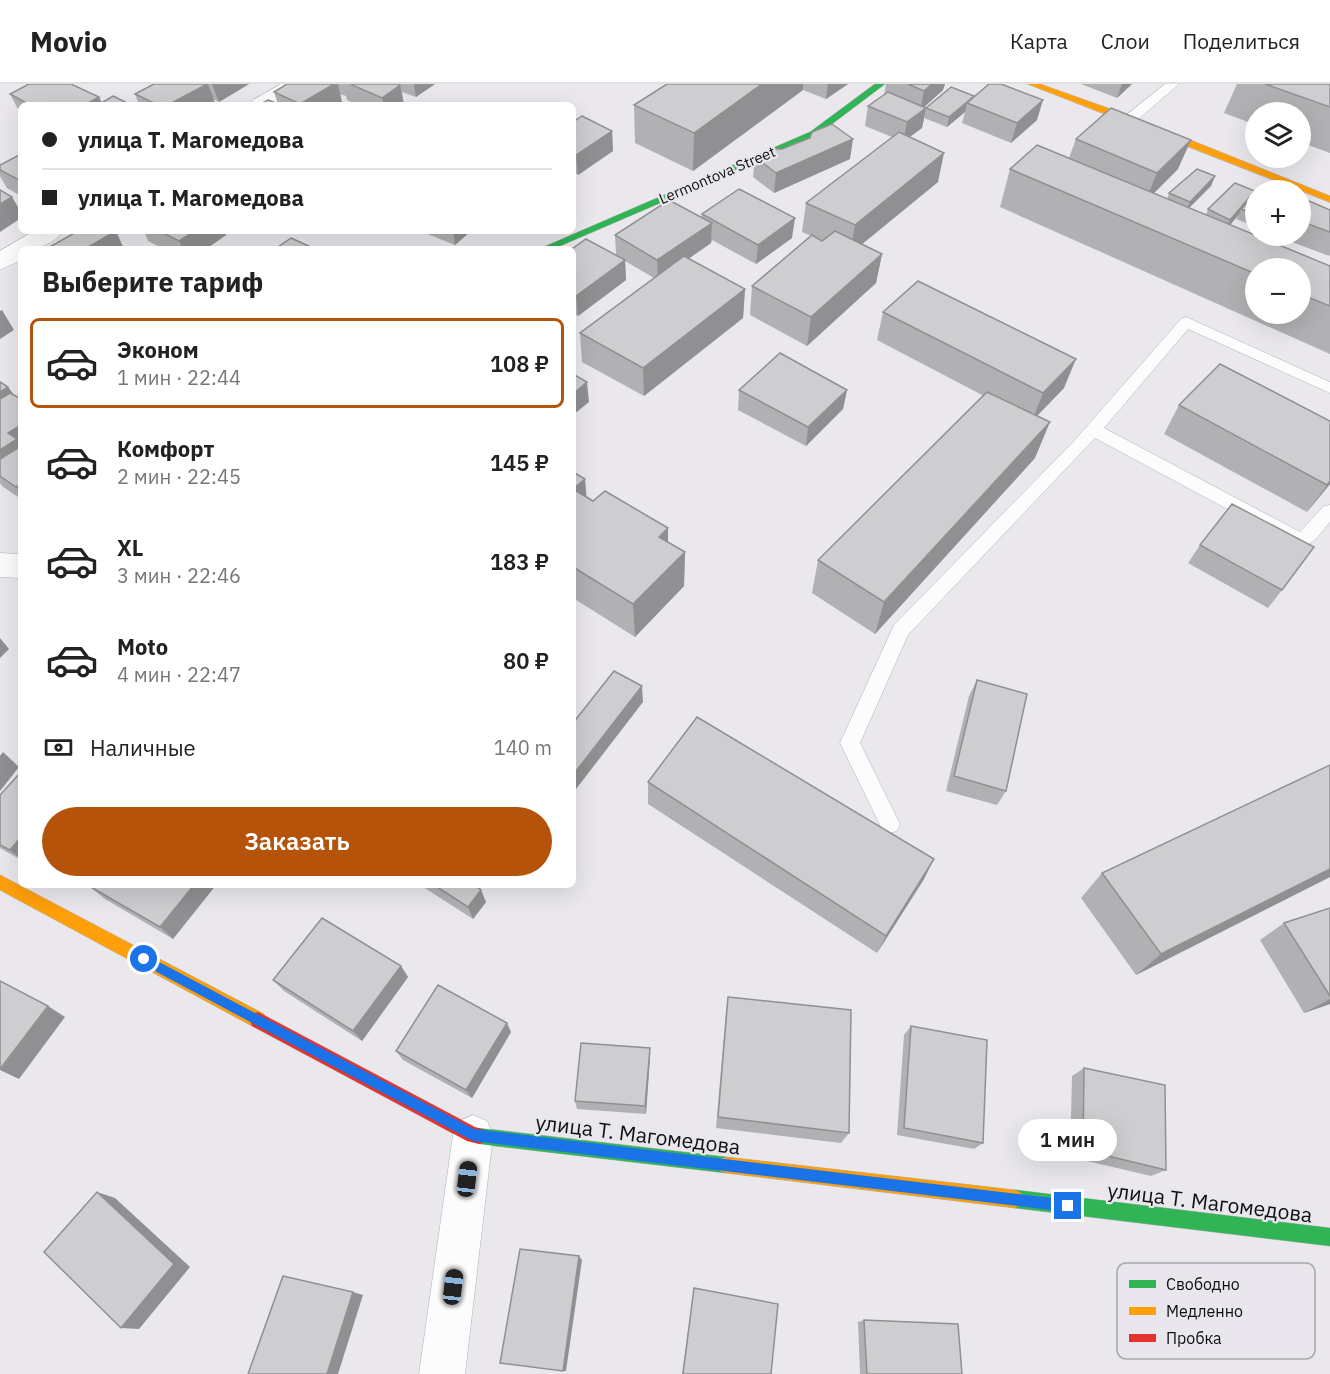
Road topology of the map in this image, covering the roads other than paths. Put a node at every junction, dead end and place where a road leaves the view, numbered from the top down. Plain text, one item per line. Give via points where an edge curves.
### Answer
1 (296, 84) edge
2 (881, 84) edge
3 (1032, 84) edge
4 (1173, 84) edge
5 (266, 102) edge
6 (1130, 119) junction
7 (1330, 199) edge
8 (46, 234) edge
9 (26, 246) edge
10 (551, 246) edge
11 (18, 250) edge
12 (0, 261) edge
13 (1330, 388) edge
14 (1094, 430) junction
15 (1330, 511) edge
16 (0, 565) edge
17 (18, 566) edge
18 (890, 824) dead end
19 (0, 882) edge
20 (473, 1135) junction
21 (1330, 1237) edge
22 (442, 1374) edge

1 - 5 street
2 - 10 street, Lermontova Street via 813,134
3 - 6 street
4 - 6 lane
6 - 7 street
8 - 9 street
11 - 12 street
13 - 14 lane via 1186,322
14 - 15 lane via 1302,541
14 - 18 lane via 901,630 850,743
16 - 17 street
19 - 20 street, улица Т. Магомедова
20 - 21 street, улица Т. Магомедова
20 - 22 street

